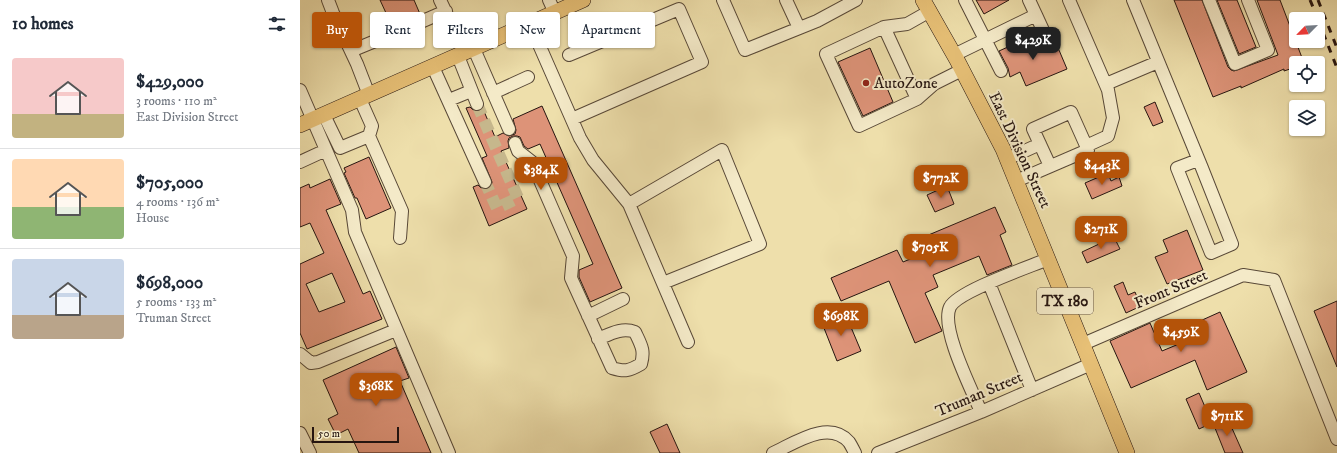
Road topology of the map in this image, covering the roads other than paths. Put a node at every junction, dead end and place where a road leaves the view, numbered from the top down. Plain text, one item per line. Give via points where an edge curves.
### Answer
1 (328, 0) edge
2 (440, 0) edge
3 (583, 0) edge
4 (723, 0) edge
5 (786, 0) edge
6 (856, 0) edge
7 (965, 0) edge
8 (1029, 0) edge
9 (1069, 0) edge
10 (1133, 0) edge
11 (1209, 0) edge
12 (1248, 0) edge
13 (552, 6) edge
14 (927, 6) edge
15 (446, 11) junction
16 (1036, 15) junction
17 (425, 20) edge
18 (884, 27) junction
19 (799, 28) junction
20 (506, 35) edge
21 (1047, 39) dead end
22 (985, 40) junction
23 (370, 43) edge
24 (541, 48) edge
25 (351, 51) junction
26 (466, 53) junction
27 (569, 55) dead end
28 (954, 55) junction
29 (1158, 62) junction
30 (433, 67) junction
31 (962, 70) junction
32 (1001, 71) dead end
33 (528, 77) dead end
34 (1106, 84) junction
35 (300, 90) edge
36 (471, 90) junction
37 (493, 93) junction
38 (364, 97) junction
39 (917, 99) junction
40 (449, 100) junction
41 (477, 104) tunnel mouth
42 (572, 119) junction
43 (312, 120) edge
44 (509, 129) dead end
45 (369, 136) junction
46 (515, 143) dead end
47 (1040, 144) junction
48 (1086, 146) junction
49 (326, 150) junction
50 (1007, 159) junction
51 (1198, 160) junction
52 (300, 162) edge
53 (1050, 166) junction
54 (1016, 181) junction
55 (485, 182) tunnel mouth
56 (629, 204) junction
57 (400, 238) dead end
58 (1048, 259) junction
59 (663, 283) junction
60 (989, 283) junction
61 (623, 299) dead end
62 (588, 316) junction
63 (396, 330) junction
64 (598, 339) dead end
65 (688, 342) dead end
66 (1083, 344) junction
67 (300, 354) edge
68 (1091, 364) junction
69 (1032, 390) junction
70 (981, 412) junction
71 (300, 432) edge
72 (1337, 438) edge
73 (310, 453) edge
74 (449, 453) edge
75 (773, 453) edge
76 (855, 453) edge
77 (878, 453) edge
78 (1127, 453) edge

1 - 25 street
2 - 15 street
3 - 13 main road
4 - 19 street via 745,50
5 - 19 street
6 - 19 street
7 - 22 street
8 - 16 street
9 - 34 street
10 - 29 street
11 - 12 street via 1235,64 1268,50
14 - 18 street via 907,24
14 - 28 main road, East Division Street / TX 180
15 - 17 street
15 - 26 street
16 - 21 street
16 - 22 street
18 - 39 street
18 - 39 street via 826,54 859,126
20 - 26 main road
22 - 28 street
22 - 32 street
23 - 25 street
24 - 42 street
25 - 38 street
26 - 30 main road
26 - 36 street
26 - 37 street
27 - 42 street via 679,9 702,62
28 - 31 main road, East Division Street / TX 180
29 - 34 street
29 - 51 street
30 - 38 main road
30 - 40 street
31 - 39 street via 934,84
31 - 50 main road, East Division Street / TX 180
33 - 37 street
34 - 48 street via 1113,118 1108,136
35 - 43 street
36 - 40 street
36 - 41 street
37 - 44 street
38 - 43 main road
38 - 45 street via 372,126
40 - 55 street
42 - 56 street via 593,160
43 - 45 street via 340,148
43 - 49 street
45 - 57 street via 402,211
46 - 62 street via 518,151 532,162 573,256 571,278
47 - 48 street via 1034,129 1071,112
47 - 50 street
47 - 53 street
48 - 53 street via 1088,150
49 - 52 street
49 - 63 street via 352,210 355,232
50 - 54 main road, East Division Street / TX 180
51 - 51 street via 1232,244 1211,253 1177,168
53 - 54 street
54 - 58 main road, East Division Street / TX 180
56 - 59 street
56 - 59 street via 722,150 760,244
58 - 60 street
58 - 66 main road, East Division Street / TX 180
59 - 65 street
60 - 69 street
60 - 70 street via 958,298 950,307 948,320 952,343
61 - 62 street
62 - 64 street
63 - 67 street via 318,362 311,362
63 - 74 street
66 - 68 main road, East Division Street / TX 180
66 - 72 street, Front Street via 1243,276 1274,280
68 - 69 street, Truman Street
68 - 78 main road, East Division Street / TX 180
69 - 70 street, Truman Street
70 - 77 street, Truman Street
71 - 73 street
75 - 76 street via 828,431 838,433 849,442

